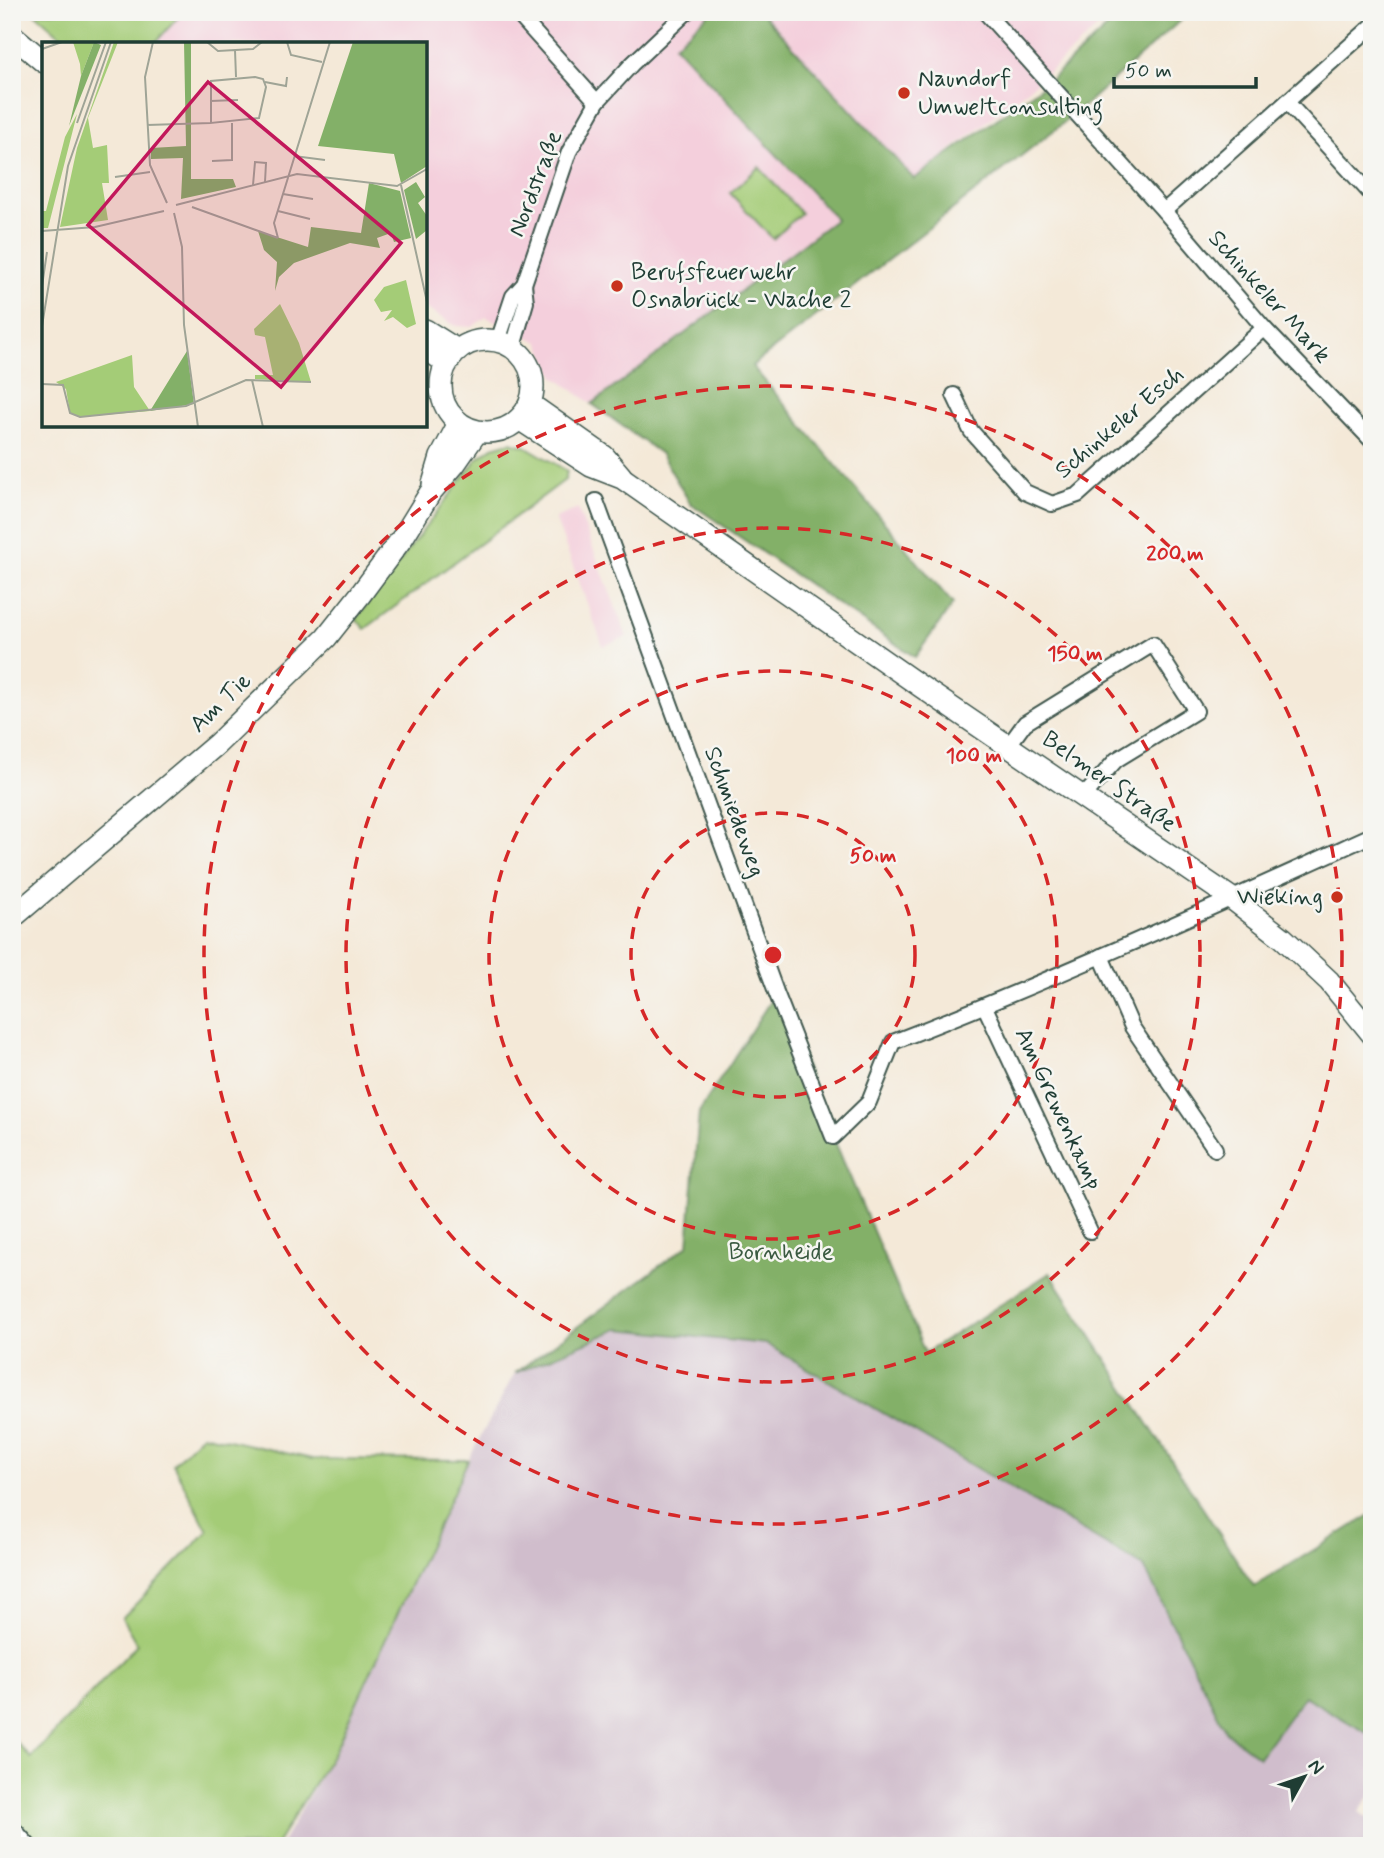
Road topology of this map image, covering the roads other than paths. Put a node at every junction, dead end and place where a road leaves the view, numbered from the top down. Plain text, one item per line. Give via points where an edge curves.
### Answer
1 (516, 12) edge
2 (687, 12) edge
3 (985, 12) edge
4 (1372, 26) edge
5 (12, 35) edge
6 (42, 60) edge
7 (1287, 102) junction
8 (597, 103) junction
9 (1372, 195) edge
10 (1164, 211) junction
11 (1264, 328) junction
12 (427, 332) edge
13 (505, 344) junction
14 (427, 349) edge
15 (451, 356) junction
16 (954, 395) dead end
17 (524, 411) junction
18 (468, 427) junction
19 (1372, 441) edge
20 (596, 501) dead end
21 (1009, 745) junction
22 (1083, 797) junction
23 (1371, 837) edge
24 (1231, 898) junction
25 (12, 918) edge
26 (1101, 956) junction
27 (985, 1006) junction
28 (1372, 1034) edge
29 (833, 1138) joint
30 (1215, 1149) dead end
31 (1090, 1231) dead end
32 (12, 1827) edge
33 (29, 1846) edge

1 - 8 street
2 - 8 street, Nordstraße
3 - 10 street, Schinkeler Mark
4 - 7 street
5 - 6 street
7 - 9 street
7 - 10 street
8 - 13 street, Nordstraße via 569,152 524,285 526,302
10 - 11 street, Schinkeler Mark
11 - 16 street, Schinkeler Esch via 1078,495 1052,504 1025,492 971,431
11 - 19 street, Schinkeler Mark
12 - 15 street
13 - 15 street via 482,339
13 - 17 street via 524,357 531,372 533,395
14 - 15 street
15 - 18 street via 442,373 443,403 452,417
17 - 18 street via 509,427 493,432
17 - 21 street, Belmer Straße via 604,456 622,478
18 - 25 street, Am Tie via 454,465 326,638 217,744
20 - 29 street, Schmiedeweg
21 - 22 street, Belmer Straße
21 - 22 street via 1025,723 1153,644 1196,711 1116,760
22 - 24 street, Belmer Straße
23 - 24 street, Am Grewenkamp
24 - 26 street, Am Grewenkamp
24 - 28 street, Belmer Straße via 1329,981
26 - 27 street, Am Grewenkamp
26 - 30 street via 1132,1027
27 - 29 street, Am Grewenkamp via 893,1042 869,1102
27 - 31 street, Am Grewenkamp
32 - 33 street

